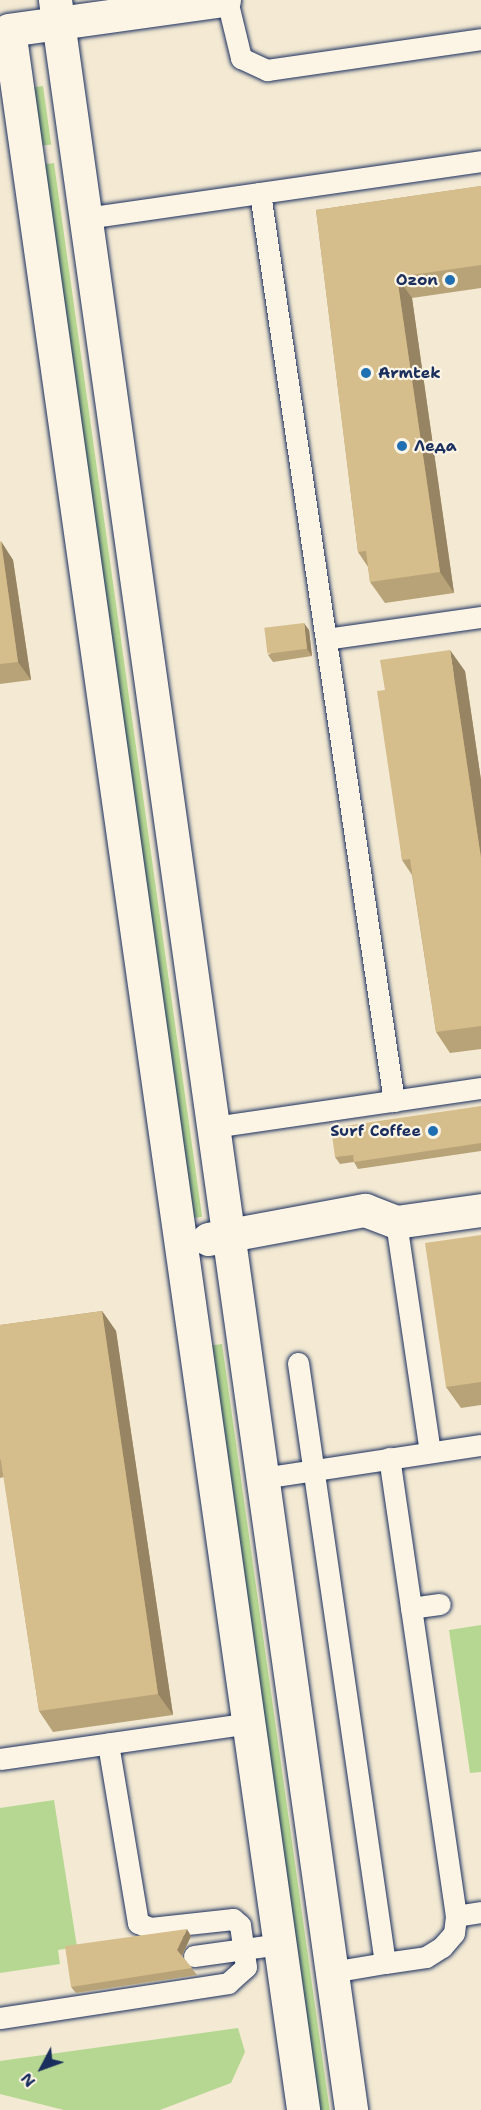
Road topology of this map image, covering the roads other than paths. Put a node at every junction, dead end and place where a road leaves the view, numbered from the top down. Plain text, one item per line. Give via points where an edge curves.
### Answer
1 (226, 0) edge
2 (56, 12) edge
3 (481, 39) edge
4 (481, 161) edge
5 (260, 193) junction
6 (86, 218) junction
7 (481, 617) edge
8 (326, 639) junction
9 (481, 1088) edge
10 (394, 1101) junction
11 (213, 1127) junction
12 (481, 1210) edge
13 (396, 1222) junction
14 (228, 1236) junction
15 (183, 1243) junction
16 (298, 1363) dead end
17 (481, 1445) edge
18 (430, 1452) junction
19 (389, 1458) junction
20 (314, 1470) junction
21 (262, 1478) junction
22 (440, 1604) dead end
23 (411, 1608) junction
24 (249, 1723) junction
25 (108, 1743) junction
26 (0, 1757) edge
27 (481, 1912) edge
28 (456, 1916) junction
29 (279, 1944) junction
30 (243, 1949) junction
31 (194, 1956) dead end
32 (385, 1964) junction
33 (331, 1972) junction
34 (0, 2018) edge
35 (303, 2110) edge
36 (351, 2110) edge

1 - 2 street
1 - 3 lane via 241,58 267,70
2 - 6 street
2 - 15 street via 9,30
4 - 5 lane
5 - 6 lane
5 - 8 lane
6 - 11 street
7 - 8 lane
8 - 10 lane
9 - 10 lane
10 - 11 lane
11 - 14 street
12 - 13 street
13 - 14 street via 364,1210
13 - 18 lane
14 - 15 street
14 - 21 street
15 - 24 street
16 - 20 lane
17 - 18 lane
18 - 19 lane
19 - 20 lane
19 - 23 lane
20 - 21 lane
20 - 32 lane
21 - 33 street
22 - 23 lane
23 - 28 lane
24 - 25 lane
24 - 29 street
25 - 26 lane
25 - 30 lane via 138,1923 150,1928 233,1919
27 - 28 lane
28 - 32 lane via 454,1933 442,1947 426,1957
29 - 30 lane
29 - 35 street
30 - 31 lane
30 - 34 lane via 246,1967 228,1983
32 - 33 lane
33 - 36 street

